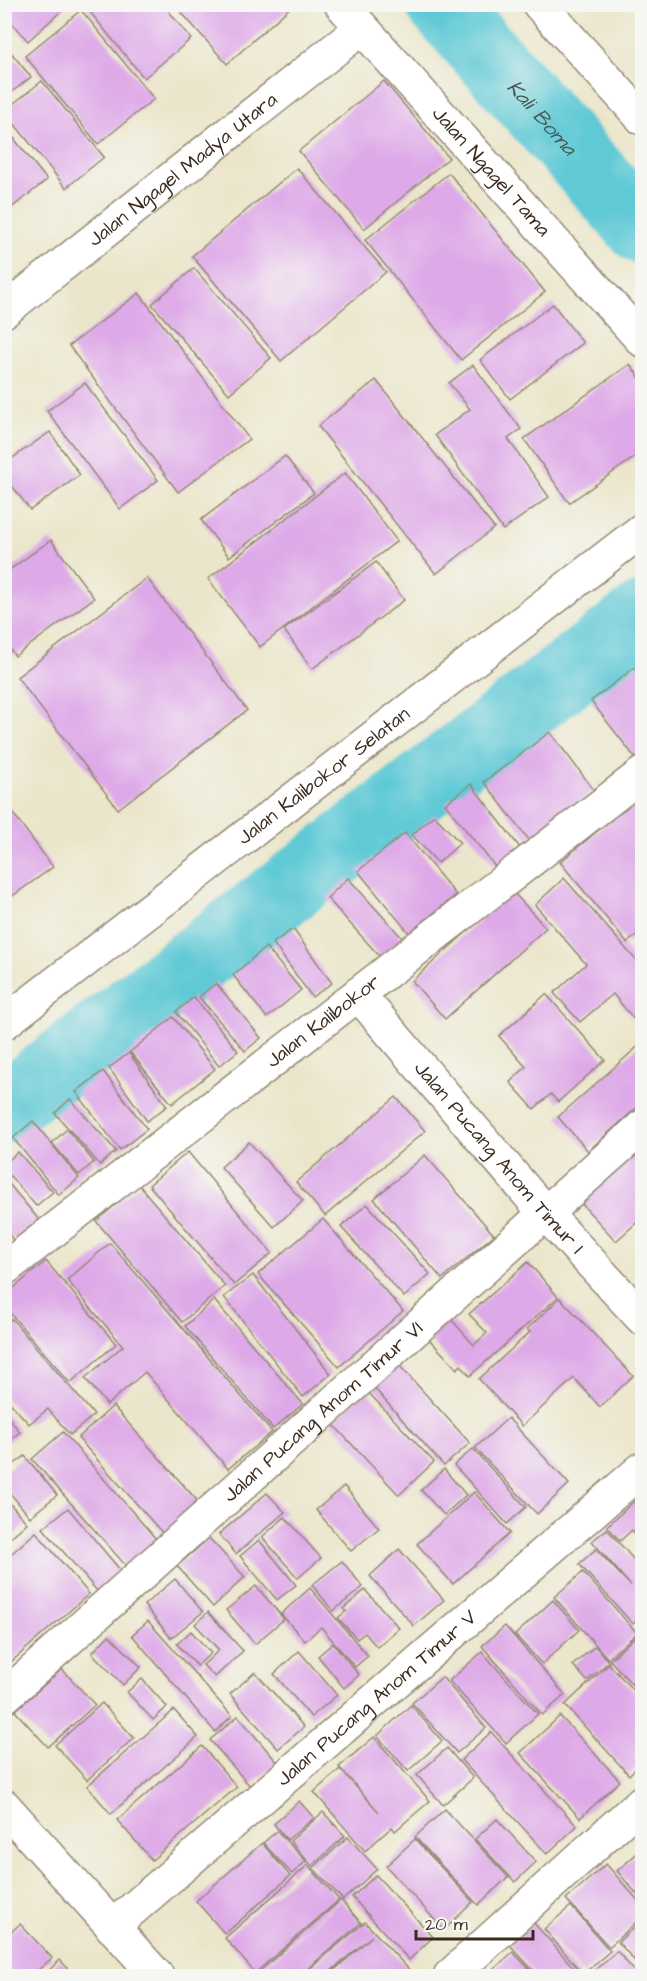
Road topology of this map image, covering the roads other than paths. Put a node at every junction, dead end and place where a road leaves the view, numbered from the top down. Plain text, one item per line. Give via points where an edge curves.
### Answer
1 (539, 4) edge
2 (351, 16) edge
3 (642, 118) edge
4 (4, 311) edge
5 (642, 340) edge
6 (642, 530) edge
7 (642, 774) edge
8 (358, 994) junction
9 (4, 1023) edge
10 (642, 1127) edge
11 (545, 1213) junction
12 (4, 1269) edge
13 (642, 1318) edge
14 (642, 1469) edge
15 (4, 1697) edge
16 (642, 1802) edge
17 (4, 1806) edge
18 (112, 1928) junction
19 (157, 1977) edge
20 (450, 1977) edge

1 - 3 street
2 - 4 street, Jalan Ngagel Madya Utara
2 - 5 street, Jalan Ngagel Tama
6 - 9 street, Jalan Kalibokor Selatan
7 - 8 street, Jalan Kalibokor
8 - 11 street, Jalan Pucang Anom Timur I
8 - 12 street, Jalan Kalibokor
10 - 11 street, Jalan Pucang Anom Timur VI
11 - 13 street, Jalan Pucang Anom Timur I
11 - 15 street, Jalan Pucang Anom Timur VI
14 - 18 street, Jalan Pucang Anom Timur V
16 - 20 street
17 - 18 street
18 - 19 street

